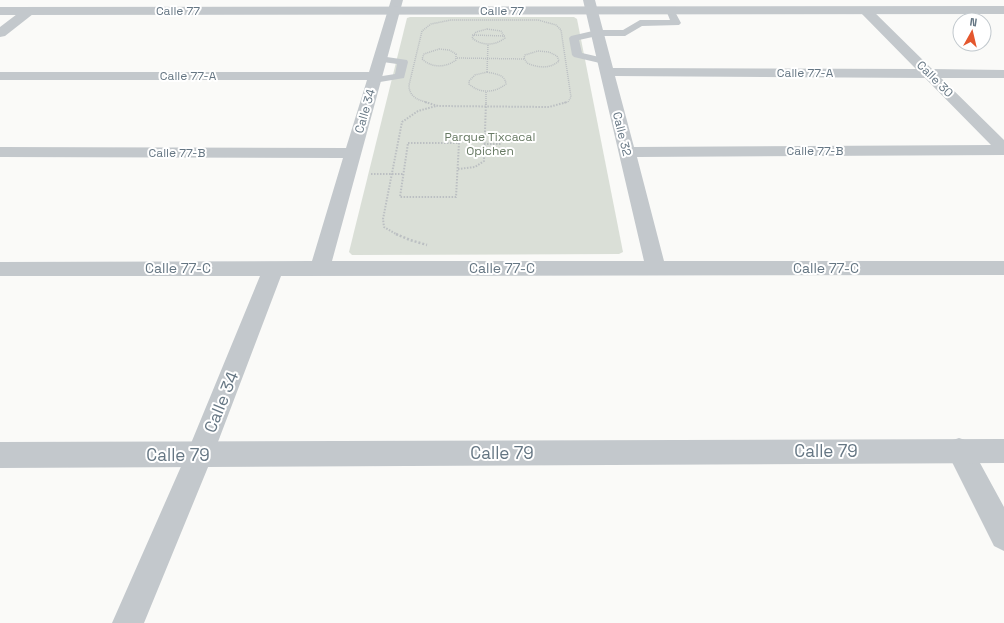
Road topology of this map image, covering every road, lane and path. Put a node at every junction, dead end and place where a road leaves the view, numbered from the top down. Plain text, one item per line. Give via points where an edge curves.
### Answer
1 (395, 5) edge
2 (590, 5) edge
3 (670, 10) junction
4 (865, 10) junction
5 (1004, 10) edge
6 (0, 11) edge
7 (29, 11) junction
8 (0, 33) edge
9 (597, 33) junction
10 (472, 35) junction
11 (505, 36) junction
12 (488, 44) junction
13 (457, 58) junction
14 (488, 58) junction
15 (380, 59) junction
16 (524, 59) junction
17 (605, 67) junction
18 (488, 72) junction
19 (929, 74) junction
20 (1004, 74) edge
21 (0, 76) edge
22 (375, 78) junction
23 (486, 91) junction
24 (438, 106) junction
25 (486, 106) junction
26 (484, 144) junction
27 (501, 144) dead end
28 (1004, 149) edge
29 (0, 152) edge
30 (627, 152) junction
31 (353, 153) junction
32 (458, 169) junction
33 (366, 174) dead end
34 (392, 174) junction
35 (403, 174) junction
36 (431, 246) dead end
37 (274, 268) junction
38 (320, 268) junction
39 (656, 268) junction
40 (1004, 268) edge
41 (0, 269) edge
42 (959, 450) junction
43 (1004, 451) edge
44 (0, 455) edge
45 (200, 455) junction
46 (1004, 536) edge
47 (128, 623) edge

1 - 2 street, Calle 77
1 - 7 street, Calle 77
1 - 15 street, Calle 34
2 - 3 street, Calle 77
2 - 9 street, Calle 32
3 - 4 street, Calle 77
3 - 9 lane via 676,23 640,23 625,33
4 - 5 street, Calle 77
4 - 19 street, Calle 30
6 - 7 street, Calle 77
7 - 8 street
9 - 17 street, Calle 32
9 - 17 lane via 574,38 577,55
10 - 11 path
10 - 11 path via 477,31 489,29 501,31
10 - 12 path via 478,42
11 - 12 path via 503,40
12 - 14 path
13 - 13 path via 454,52 439,49 424,54 422,59 427,64 438,66 450,64
13 - 14 path
14 - 16 path
14 - 18 path
15 - 22 street, Calle 34
15 - 22 lane via 403,62 400,76
16 - 16 path via 527,64 542,68 553,66 559,60 554,53 538,51 528,53
17 - 19 street, Calle 77-A
17 - 30 street, Calle 32
18 - 23 path via 475,75 469,80 469,84 475,89
18 - 23 path via 502,75 506,84 499,89
19 - 20 street, Calle 77-A
19 - 28 street, Calle 30
21 - 22 street, Calle 77-A
22 - 31 street, Calle 34
23 - 25 path
24 - 25 path
24 - 25 path via 417,99 410,95 409,91 415,57 422,31 426,27 452,20 532,20 545,21 560,28 571,97 568,102 549,107
24 - 34 path via 422,109 402,122
25 - 26 path
26 - 27 path
26 - 32 path via 484,161 480,165
28 - 30 street, Calle 77-B
29 - 31 street, Calle 77-B
30 - 39 street, Calle 32
31 - 38 street, Calle 34
32 - 35 path via 456,197 400,197
32 - 35 path via 459,143 408,143
33 - 34 path
34 - 35 path
34 - 36 path via 382,219 384,226 401,237
37 - 38 street, Calle 77-C
37 - 41 street, Calle 77-C
37 - 45 street, Calle 34
38 - 39 street, Calle 77-C
39 - 40 street, Calle 77-C
42 - 43 street, Calle 79
42 - 45 street, Calle 79
42 - 46 street
44 - 45 street, Calle 79
45 - 47 street, Calle 34

